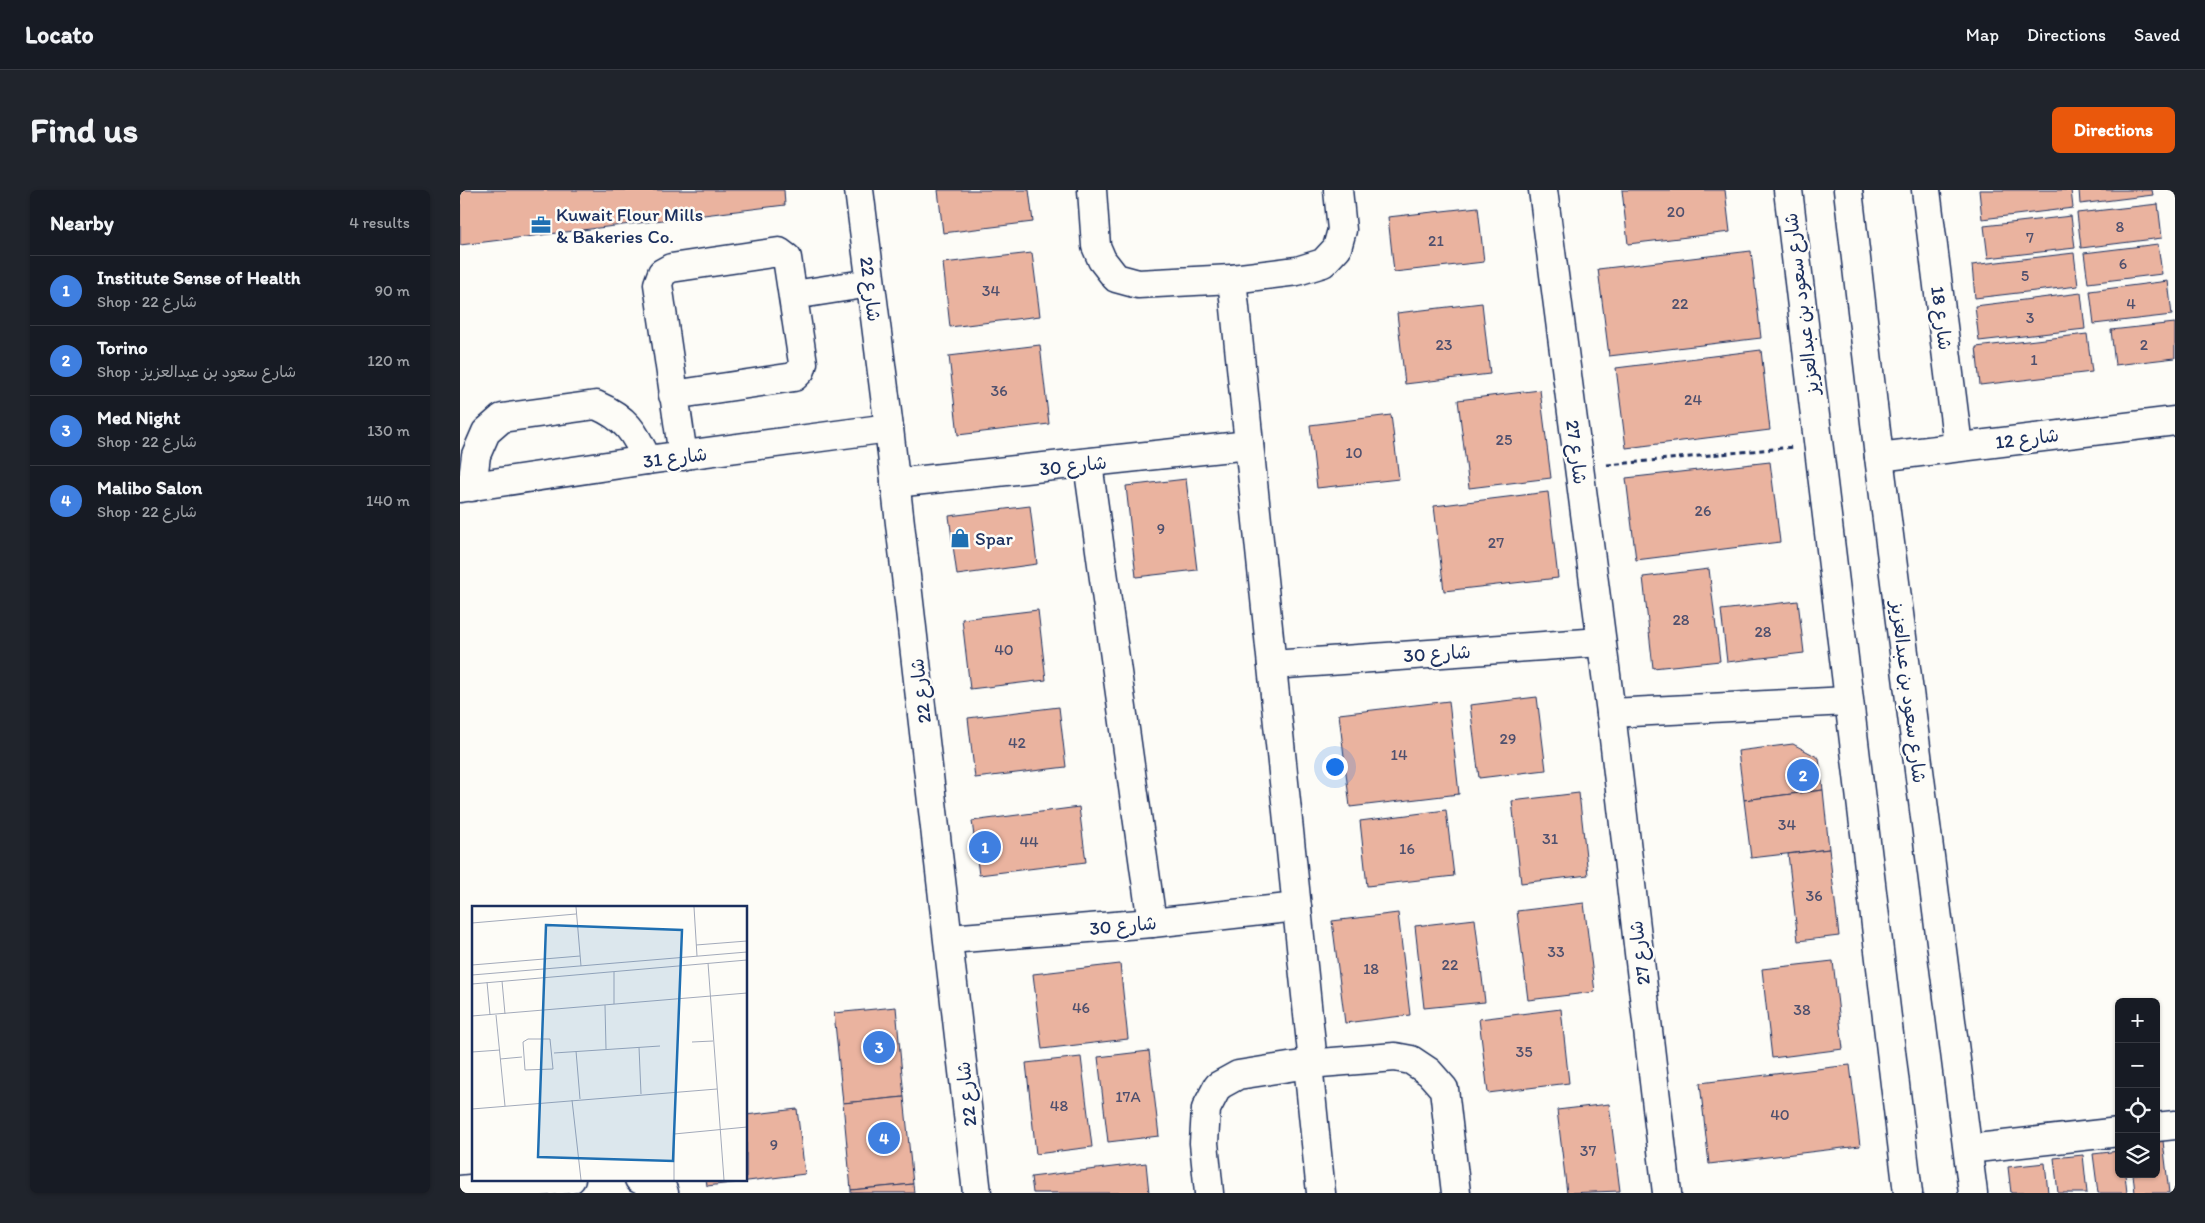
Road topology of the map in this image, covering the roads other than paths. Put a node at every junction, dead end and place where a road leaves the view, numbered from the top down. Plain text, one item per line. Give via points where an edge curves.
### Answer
1 (859, 190) edge
2 (1092, 190) edge
3 (1338, 190) edge
4 (1543, 190) edge
5 (1788, 190) edge
6 (1848, 190) edge
7 (1926, 190) edge
8 (1232, 279) junction
9 (870, 284) junction
10 (794, 295) junction
11 (673, 394) junction
12 (2175, 421) edge
13 (890, 428) junction
14 (1249, 444) junction
15 (1958, 446) junction
16 (683, 456) junction
17 (1879, 457) junction
18 (648, 460) junction
19 (1088, 464) junction
20 (896, 483) junction
21 (466, 488) edge
22 (1602, 642) junction
23 (1272, 665) junction
24 (1848, 701) junction
25 (1611, 713) junction
26 (1297, 908) junction
27 (1152, 923) junction
28 (949, 939) junction
29 (1310, 1064) junction
30 (2175, 1125) edge
31 (2160, 1127) edge
32 (2115, 1132) edge
33 (1968, 1149) junction
34 (561, 1180) edge
35 (641, 1180) edge
36 (460, 1190) edge
37 (664, 1193) edge
38 (977, 1193) edge
39 (1209, 1193) edge
40 (1321, 1193) edge
41 (1456, 1193) edge
42 (1667, 1193) edge
43 (1908, 1193) edge
44 (1973, 1193) edge

1 - 9 street, شارع 22
2 - 8 street via 1096,246 1116,278 1138,284
3 - 8 street via 1342,230 1337,248 1323,263
4 - 22 street, شارع 27
5 - 24 street, شارع سعود بن عبدالعزيز
6 - 17 street, شارع سعود بن عبدالعزيز
7 - 15 street, شارع 18
8 - 14 street
9 - 10 street
9 - 13 street, شارع 22
10 - 11 street via 803,364 794,377
10 - 11 street via 787,258 779,252 671,268 662,273 658,284
11 - 16 street
12 - 15 street, شارع 12
13 - 16 street, شارع 31
13 - 20 street, شارع 22
14 - 19 street, شارع 30
14 - 23 street
15 - 17 street, شارع 12
16 - 18 street, شارع 31
17 - 33 street, شارع سعود بن عبدالعزيز
18 - 21 street, شارع 31
18 - 21 street via 636,434 624,420 596,405 502,418 486,432
19 - 20 street, شارع 30
19 - 27 street
20 - 28 street, شارع 22
22 - 23 street, شارع 30
22 - 25 street, شارع 27
23 - 26 street
24 - 25 street
24 - 43 street, شارع سعود بن عبدالعزيز
25 - 42 street, شارع 27
26 - 27 street, شارع 30
26 - 29 street
27 - 28 street, شارع 30
28 - 38 street, شارع 22
29 - 39 street via 1238,1075 1218,1086 1206,1109 1204,1143
29 - 40 street
29 - 41 street via 1396,1057 1411,1060 1429,1072 1444,1089
30 - 31 street
32 - 33 street
33 - 44 street, شارع سعود بن عبدالعزيز
34 - 36 street
35 - 37 street via 664,1190

